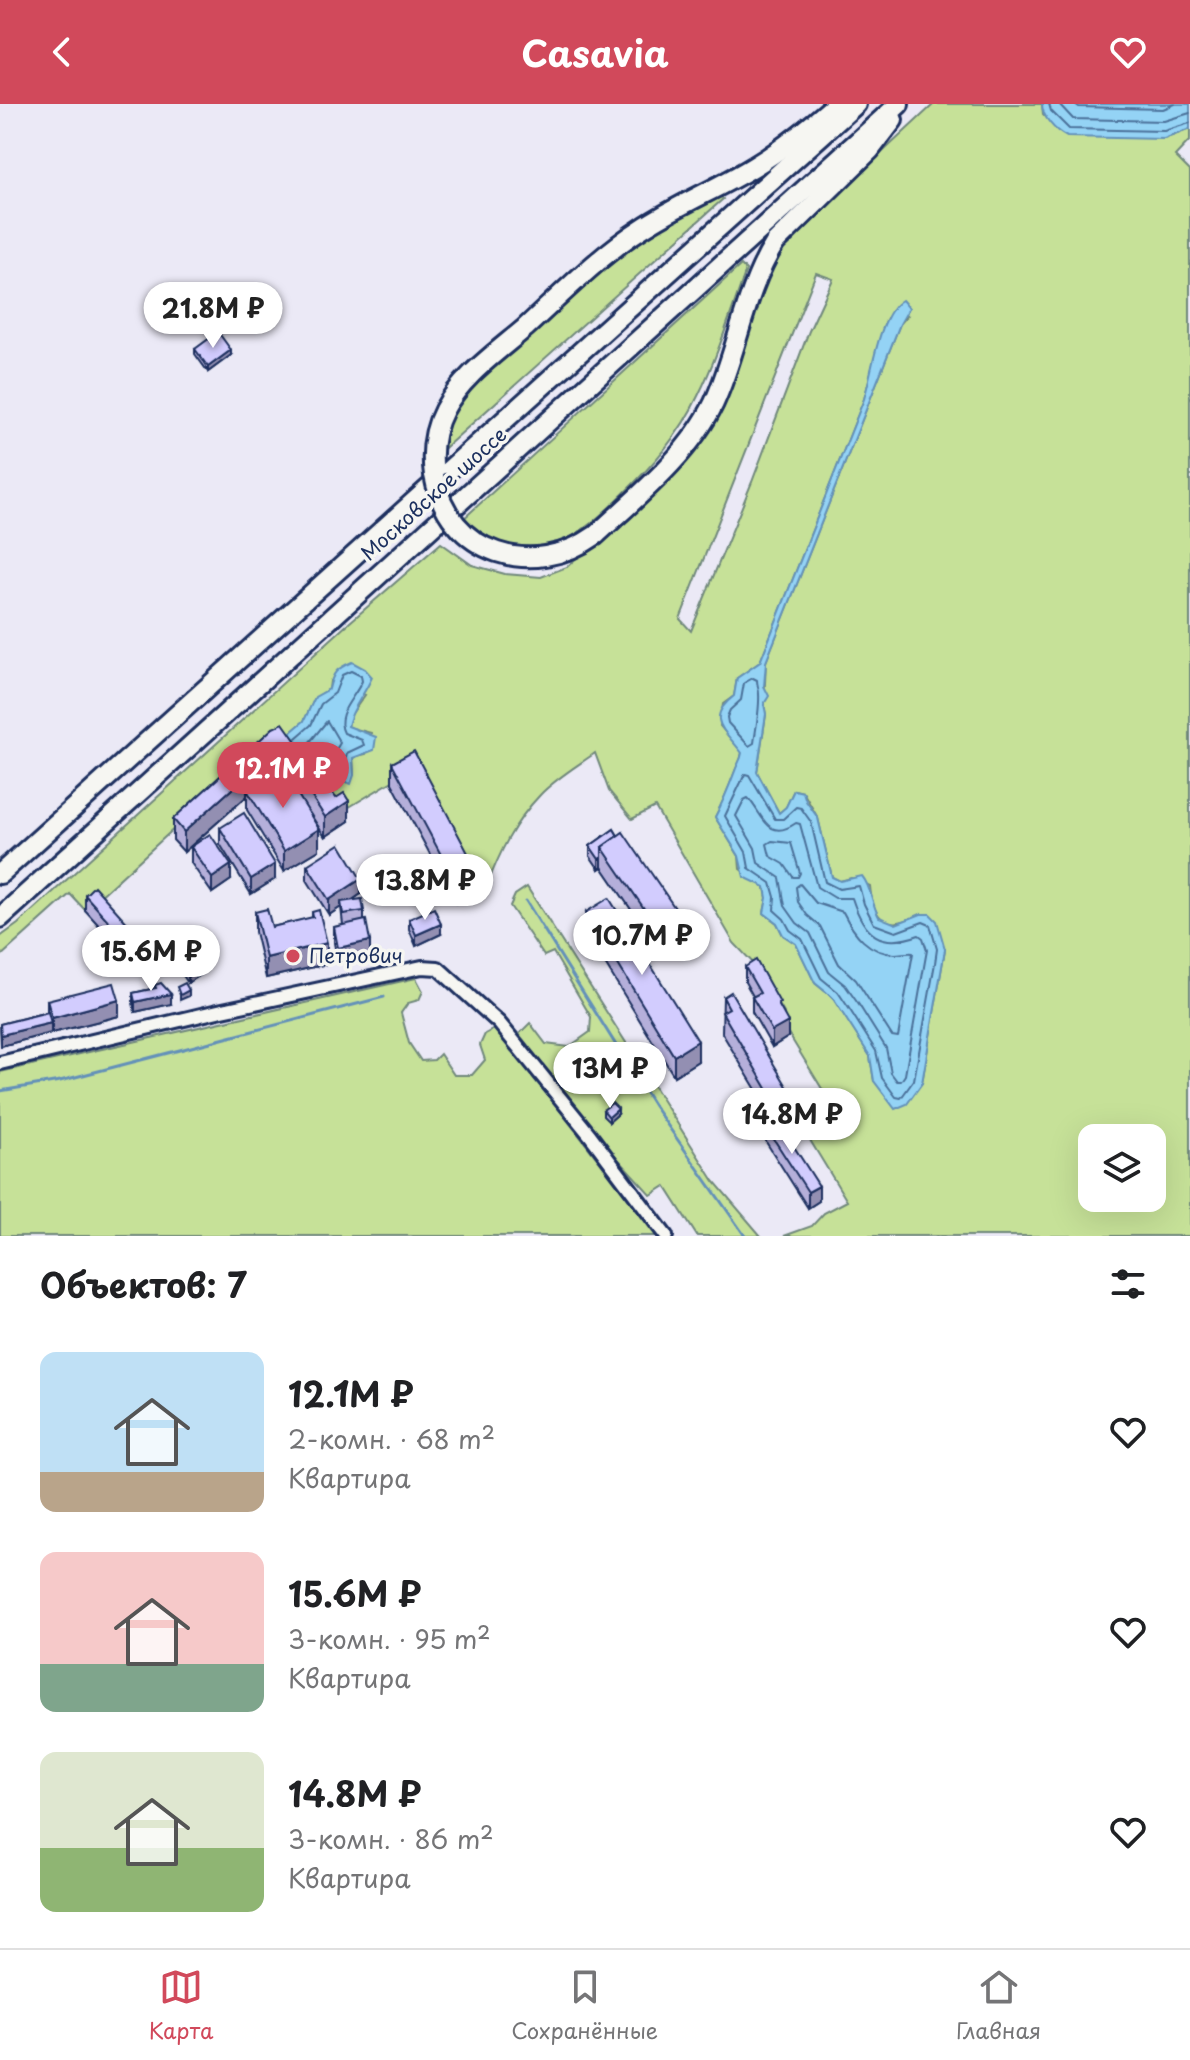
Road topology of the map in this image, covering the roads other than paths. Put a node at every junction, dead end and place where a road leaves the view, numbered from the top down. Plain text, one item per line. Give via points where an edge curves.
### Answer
1 (836, 104) edge
2 (856, 104) edge
3 (899, 104) edge
4 (906, 104) edge
5 (0, 874) edge
6 (0, 918) edge
7 (0, 1063) edge
8 (666, 1236) edge

1 - 4 highway, bridge via 752,168 638,231 472,375 445,408 433,448 436,489 457,525 491,550 531,558 572,550 596,535 703,423 724,377 751,289 775,243 870,150
2 - 5 highway, Московское шоссе
3 - 6 highway, Московское шоссе
7 - 8 street via 422,967 438,968 481,1005 537,1067

